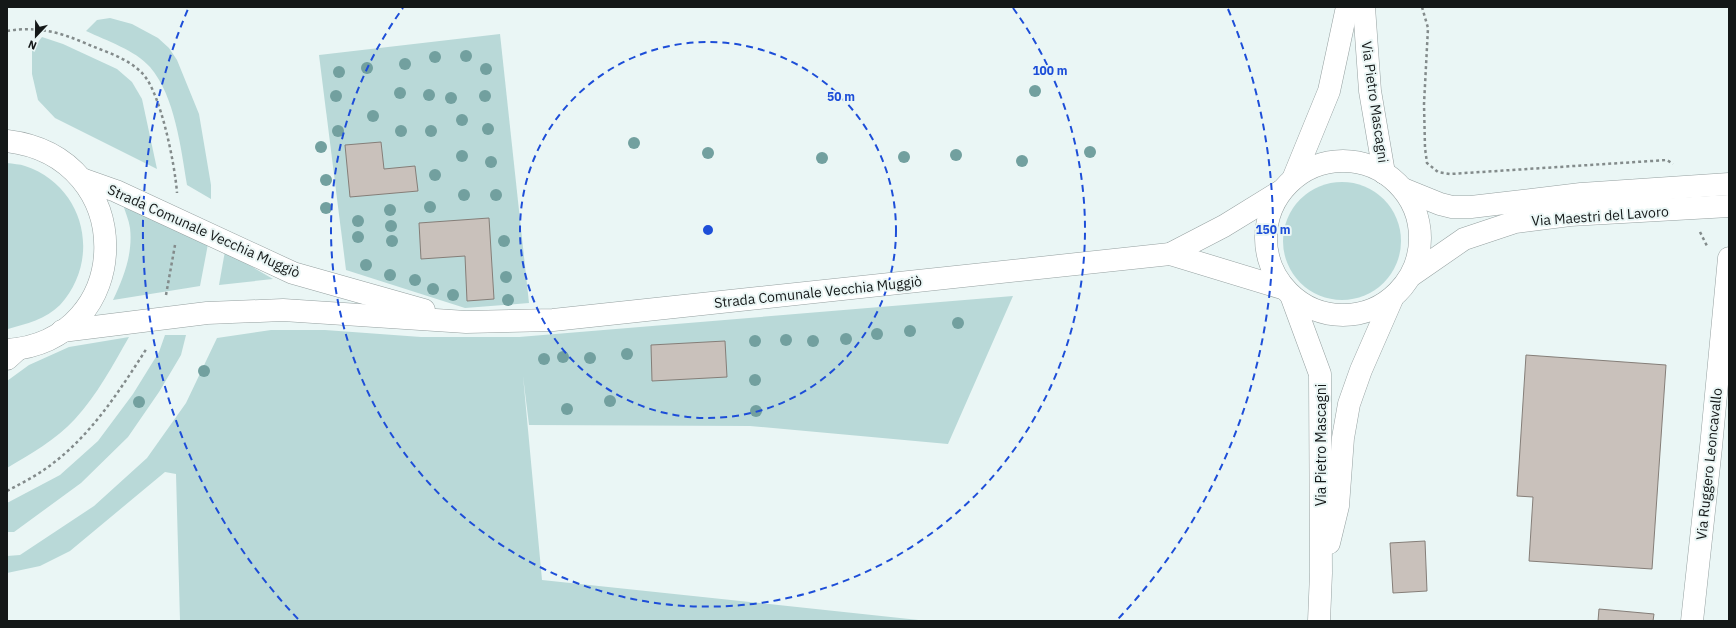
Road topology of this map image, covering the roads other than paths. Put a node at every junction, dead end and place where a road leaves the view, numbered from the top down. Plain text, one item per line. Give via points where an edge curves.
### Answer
1 (1347, 7) edge
2 (1364, 7) edge
3 (7, 141) edge
4 (1384, 173) junction
5 (82, 178) junction
6 (1729, 184) edge
7 (1287, 185) junction
8 (1403, 189) junction
9 (1729, 206) edge
10 (1170, 254) junction
11 (1729, 258) edge
12 (1412, 275) junction
13 (1287, 293) junction
14 (1392, 299) junction
15 (466, 322) junction
16 (62, 331) junction
17 (10, 354) edge
18 (1321, 573) junction
19 (1320, 621) edge
20 (1692, 621) edge

1 - 7 main road, Via Pietro Mascagni via 1329,91
2 - 4 main road, Via Pietro Mascagni via 1370,91
3 - 5 main road via 39,148 55,156
4 - 7 main road via 1362,163 1337,161 1314,166
4 - 8 main road
5 - 15 main road, Strada Comunale Vecchia Muggiò via 116,191 293,273
5 - 16 main road via 91,191 100,213 106,252 93,296 84,310
6 - 8 main road, Via Maestri del Lavoro via 1581,194 1471,206 1440,204
7 - 10 main road via 1224,226
7 - 13 main road, Via Pietro Mascagni via 1268,214 1265,240 1269,265
8 - 12 main road via 1419,221 1418,258
9 - 12 main road, Via Maestri del Lavoro via 1570,215 1515,222 1464,239
10 - 13 main road
10 - 15 main road, Strada Comunale Vecchia Muggiò via 553,320
11 - 20 main road, Via Ruggero Leoncavallo
12 - 14 main road
13 - 14 main road via 1324,314 1360,315
13 - 18 main road, Via Pietro Mascagni via 1320,374
14 - 18 main road, Via Pietro Mascagni via 1349,404 1343,438 1338,506
15 - 16 main road, Strada Comunale Vecchia Muggiò via 283,310 207,313
16 - 17 main road
18 - 19 main road, Via Pietro Mascagni

